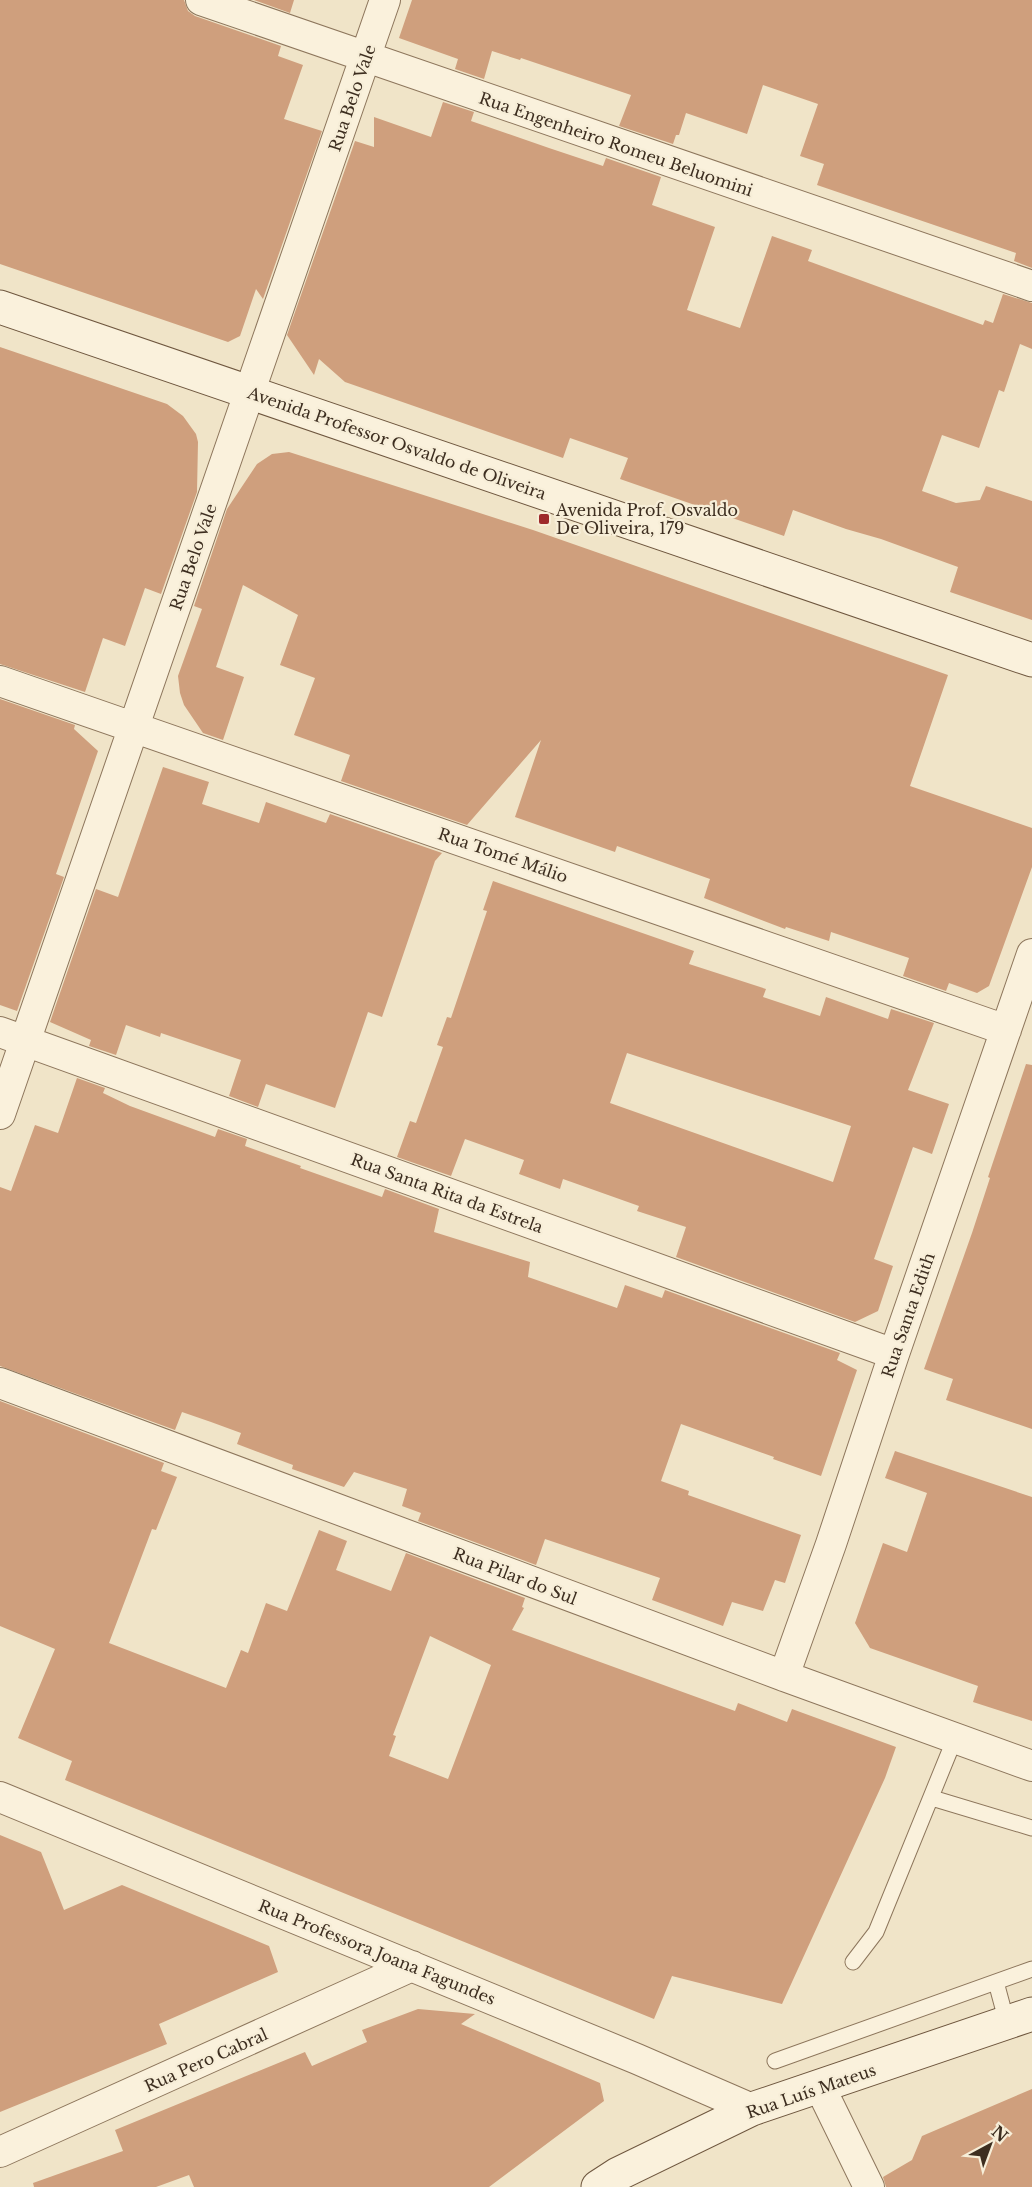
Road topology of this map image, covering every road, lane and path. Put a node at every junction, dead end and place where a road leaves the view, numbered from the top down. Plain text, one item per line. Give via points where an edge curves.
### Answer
1 (201, 0) edge
2 (385, 0) edge
3 (365, 57) junction
4 (1032, 286) edge
5 (0, 307) edge
6 (250, 393) junction
7 (1032, 660) edge
8 (0, 681) edge
9 (135, 727) junction
10 (1032, 954) edge
11 (1006, 1030) junction
12 (13, 1036) edge
13 (0, 1114) edge
14 (894, 1354) junction
15 (0, 1383) edge
16 (784, 1676) junction
17 (955, 1738) junction
18 (1032, 1766) edge
19 (0, 1797) edge
20 (932, 1798) junction
21 (1032, 1828) edge
22 (853, 1962) dead end
23 (412, 1966) junction
24 (1032, 1969) edge
25 (996, 1982) junction
26 (1020, 2019) edge
27 (775, 2061) dead end
28 (820, 2087) junction
29 (752, 2109) junction
30 (0, 2152) edge
31 (598, 2187) edge
32 (869, 2187) edge

1 - 3 street, Rua Engenheiro Romeu Beluomini
2 - 3 street, Rua Belo Vale
3 - 4 street, Rua Engenheiro Romeu Beluomini
3 - 6 street, Rua Belo Vale
5 - 6 street, Avenida Professor Osvaldo de Oliveira
6 - 7 street, Avenida Professor Osvaldo de Oliveira
6 - 9 street, Rua Belo Vale
8 - 9 street, Rua Tomé Málio
9 - 11 street, Rua Tomé Málio
9 - 12 street, Rua Belo Vale
10 - 11 street, Rua Santa Edith
11 - 14 street, Rua Santa Edith
12 - 13 street, Rua Belo Vale
12 - 14 street, Rua Santa Rita da Estrela
14 - 16 street, Rua Santa Edith
15 - 16 street, Rua Pilar do Sul
16 - 17 street, Rua Pilar do Sul
17 - 18 street, Rua Pilar do Sul
17 - 20 lane
19 - 23 street, Rua Professora Joana Fagundes
20 - 21 lane
20 - 22 lane via 876,1932
23 - 29 street, Rua Professora Joana Fagundes
23 - 30 street, Rua Pero Cabral
24 - 25 lane
25 - 26 lane
25 - 27 lane
26 - 28 street, Rua Luís Mateus
28 - 29 street, Rua Luís Mateus
28 - 32 street
29 - 31 street, Rua Luís Mateus

